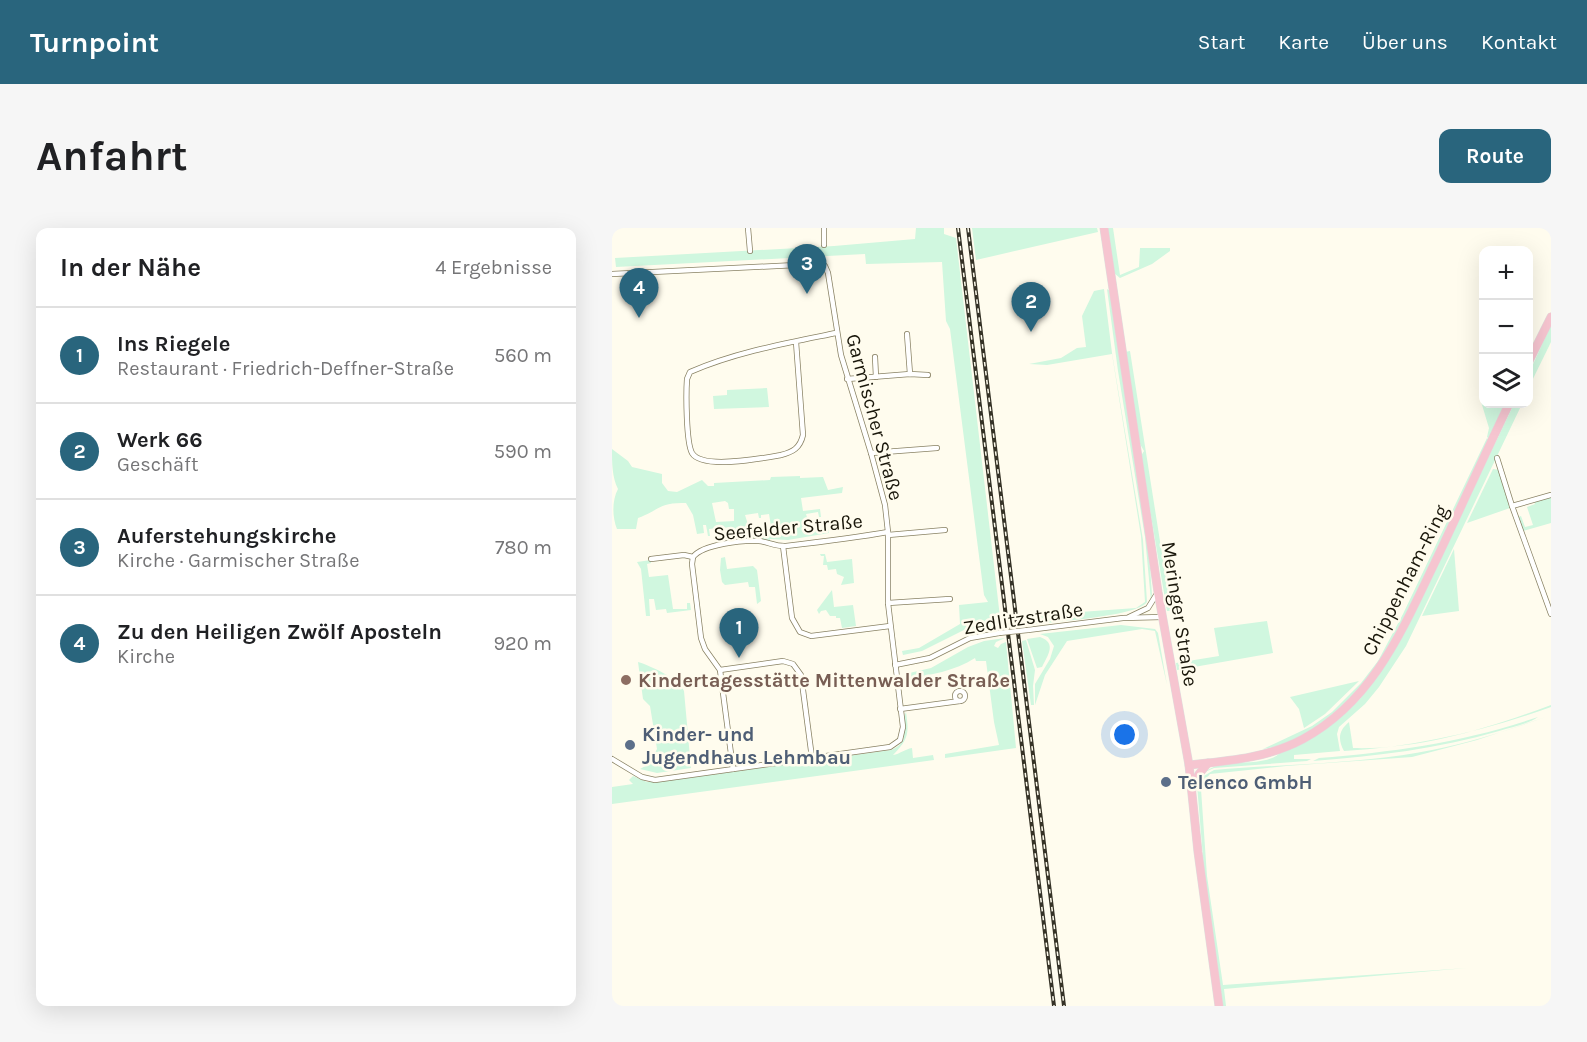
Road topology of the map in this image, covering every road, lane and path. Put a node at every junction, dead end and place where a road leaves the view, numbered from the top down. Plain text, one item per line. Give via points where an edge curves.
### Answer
1 (748, 228) edge
2 (824, 228) edge
3 (1104, 228) edge
4 (824, 245) dead end
5 (750, 251) dead end
6 (612, 274) edge
7 (1551, 317) edge
8 (836, 333) junction
9 (907, 334) dead end
10 (796, 342) junction
11 (1532, 354) edge
12 (875, 357) dead end
13 (910, 374) junction
14 (927, 375) dead end
15 (876, 377) junction
16 (847, 379) junction
17 (1507, 408) edge
18 (937, 448) dead end
19 (871, 453) junction
20 (1497, 458) dead end
21 (1551, 495) edge
22 (1512, 506) junction
23 (945, 530) dead end
24 (888, 534) junction
25 (783, 546) junction
26 (693, 557) junction
27 (651, 559) dead end
28 (1158, 592) junction
29 (950, 599) dead end
30 (888, 603) junction
31 (1551, 614) edge
32 (1162, 617) junction
33 (1124, 618) junction
34 (890, 626) junction
35 (896, 665) junction
36 (720, 670) junction
37 (960, 701) dead end
38 (900, 709) junction
39 (812, 758) junction
40 (612, 759) edge
41 (1208, 764) junction
42 (1189, 765) junction
43 (733, 769) junction
44 (1192, 791) junction
45 (1219, 1006) edge

1 - 5 street
2 - 4 street
3 - 28 main road, Meringer Straße
6 - 8 street, Garmischer Straße via 819,264 828,273
7 - 11 main road
8 - 10 street
8 - 16 street, Garmischer Straße
9 - 13 street
10 - 10 street via 736,356 687,374 688,438 695,456 711,462 741,460 789,453 800,446 803,435
12 - 15 street
13 - 14 street
13 - 15 street
15 - 16 street
16 - 19 street, Garmischer Straße
17 - 41 main road, Chippenham-Ring via 1397,640 1368,684 1339,715 1302,740 1260,755
18 - 19 street
19 - 24 street, Garmischer Straße
20 - 22 street
21 - 22 street
22 - 31 street
23 - 24 street, Seefelder Straße
24 - 25 street, Seefelder Straße
24 - 30 street, Garmischer Straße
25 - 26 street, Seefelder Straße via 758,541 740,543 708,547
25 - 34 street via 792,618 800,632 811,636
26 - 27 street, Seefelder Straße
26 - 36 street, Seefelder Straße via 701,638
28 - 32 main road, Meringer Straße
28 - 33 street, Zedlitzstraße via 1148,608
29 - 30 street
30 - 34 street, Garmischer Straße
32 - 33 street, Zedlitzstraße
32 - 42 main road, Meringer Straße
33 - 35 street, Zedlitzstraße, bridge via 970,638 930,658
34 - 35 street, Garmischer Straße
35 - 38 street, Garmischer Straße
36 - 39 street via 783,661 795,666 801,675
36 - 43 street, Seefelder Straße
37 - 38 street
38 - 39 street, Garmischer Straße via 900,740 890,747
39 - 43 street
40 - 43 street via 649,780
41 - 42 main road, Chippenham-Ring
41 - 44 main road
42 - 44 main road, Meringer Straße
44 - 45 main road, Meringer Straße

